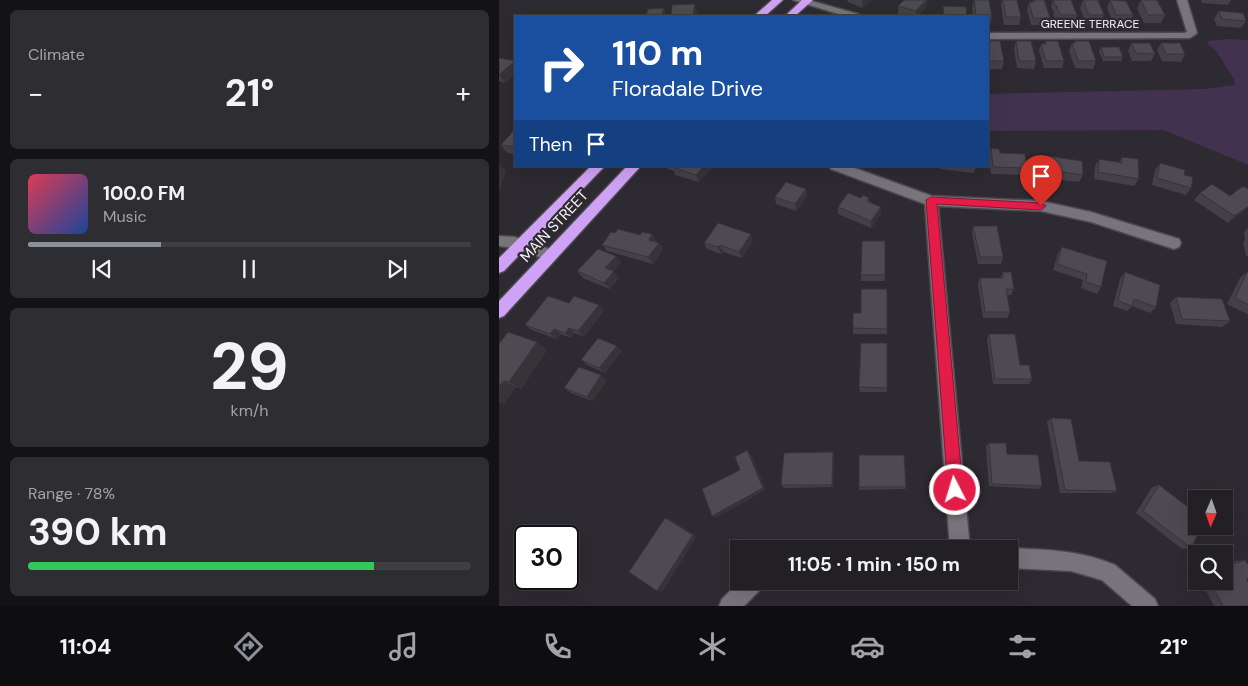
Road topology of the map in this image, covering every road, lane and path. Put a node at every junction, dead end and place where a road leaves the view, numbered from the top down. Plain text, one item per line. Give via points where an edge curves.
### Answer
1 (778, 0) edge
2 (1182, 0) edge
3 (804, 1) edge
4 (760, 15) edge
5 (791, 15) edge
6 (852, 15) edge
7 (989, 36) edge
8 (598, 167) edge
9 (634, 167) edge
10 (838, 167) edge
11 (931, 200) junction
12 (499, 241) edge
13 (1174, 243) dead end
14 (521, 244) junction
15 (551, 255) junction
16 (499, 267) edge
17 (499, 311) edge
18 (959, 540) edge
19 (1018, 558) edge
20 (746, 590) edge
21 (729, 606) edge
22 (1149, 606) edge

1 - 4 highway
2 - 7 street, GREENE TERRACE via 1192,33 1186,36
3 - 5 highway
3 - 6 street
8 - 14 highway, MAIN STREET
9 - 15 highway, MAIN STREET
10 - 11 street
11 - 13 street via 1041,206 1091,217
11 - 18 street
12 - 14 street
14 - 15 street
14 - 16 highway, MAIN STREET
15 - 17 highway, MAIN STREET
19 - 22 street via 1071,561 1108,572
20 - 21 street

